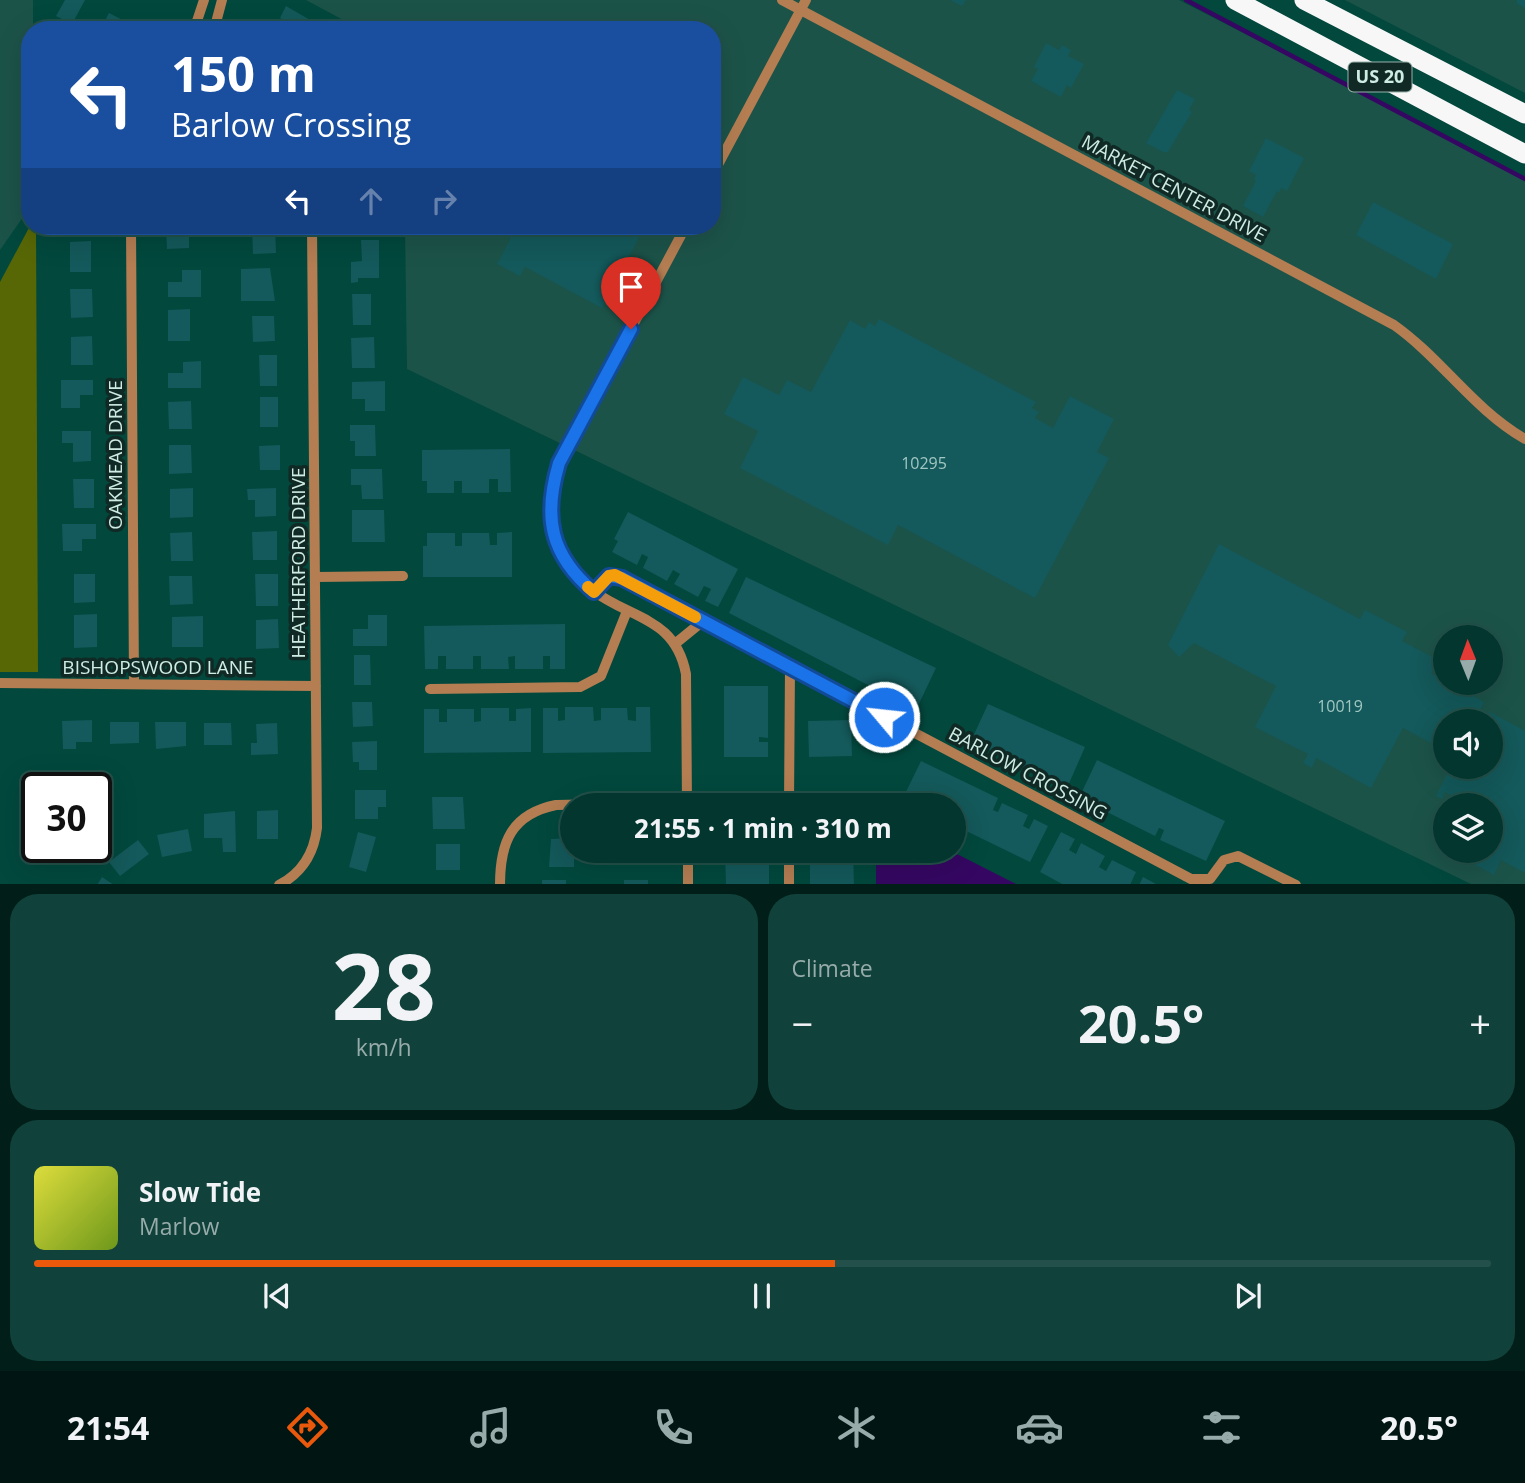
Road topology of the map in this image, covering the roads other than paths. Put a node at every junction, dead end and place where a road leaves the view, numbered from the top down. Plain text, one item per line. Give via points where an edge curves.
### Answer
1 (204, 0) edge
2 (222, 0) edge
3 (782, 0) edge
4 (1235, 0) edge
5 (1304, 0) edge
6 (804, 5) edge
7 (197, 21) edge
8 (216, 21) edge
9 (1525, 114) edge
10 (1525, 153) edge
11 (721, 159) edge
12 (131, 235) edge
13 (312, 235) edge
14 (681, 235) edge
15 (1525, 439) edge
16 (403, 576) dead end
17 (316, 578) junction
18 (594, 592) junction
19 (627, 611) junction
20 (703, 621) junction
21 (677, 643) junction
22 (790, 667) junction
23 (0, 683) edge
24 (134, 684) junction
25 (316, 686) junction
26 (430, 689) dead end
27 (687, 793) edge
28 (789, 793) edge
29 (560, 805) edge
30 (688, 863) edge
31 (789, 863) edge
32 (279, 884) edge
33 (500, 884) edge
34 (688, 884) edge
35 (789, 884) edge
36 (1296, 884) edge

1 - 7 street
2 - 8 street
3 - 6 street, MARKET CENTER DRIVE
4 - 10 highway, US 20
5 - 9 highway, US 20
6 - 11 street
6 - 15 street, MARKET CENTER DRIVE via 1394,325 1416,340 1491,417
12 - 24 street, OAKMEAD DRIVE
13 - 17 street, HEATHERFORD DRIVE
14 - 18 street via 559,463 554,481 550,514 558,549 573,573
16 - 17 street
17 - 25 street, HEATHERFORD DRIVE
18 - 19 street
18 - 20 street, BARLOW CROSSING via 615,575
19 - 21 street via 668,633
19 - 26 street via 601,676 580,687
20 - 21 street
20 - 22 street, BARLOW CROSSING
21 - 27 street via 686,674
22 - 28 street
22 - 36 street, BARLOW CROSSING via 1191,879 1210,879 1224,860 1238,856
23 - 24 street, BISHOPSWOOD LANE
24 - 25 street, BISHOPSWOOD LANE
25 - 32 street, HEATHERFORD DRIVE via 316,838 303,866
29 - 33 street via 538,808 505,842
30 - 34 street
31 - 35 street

